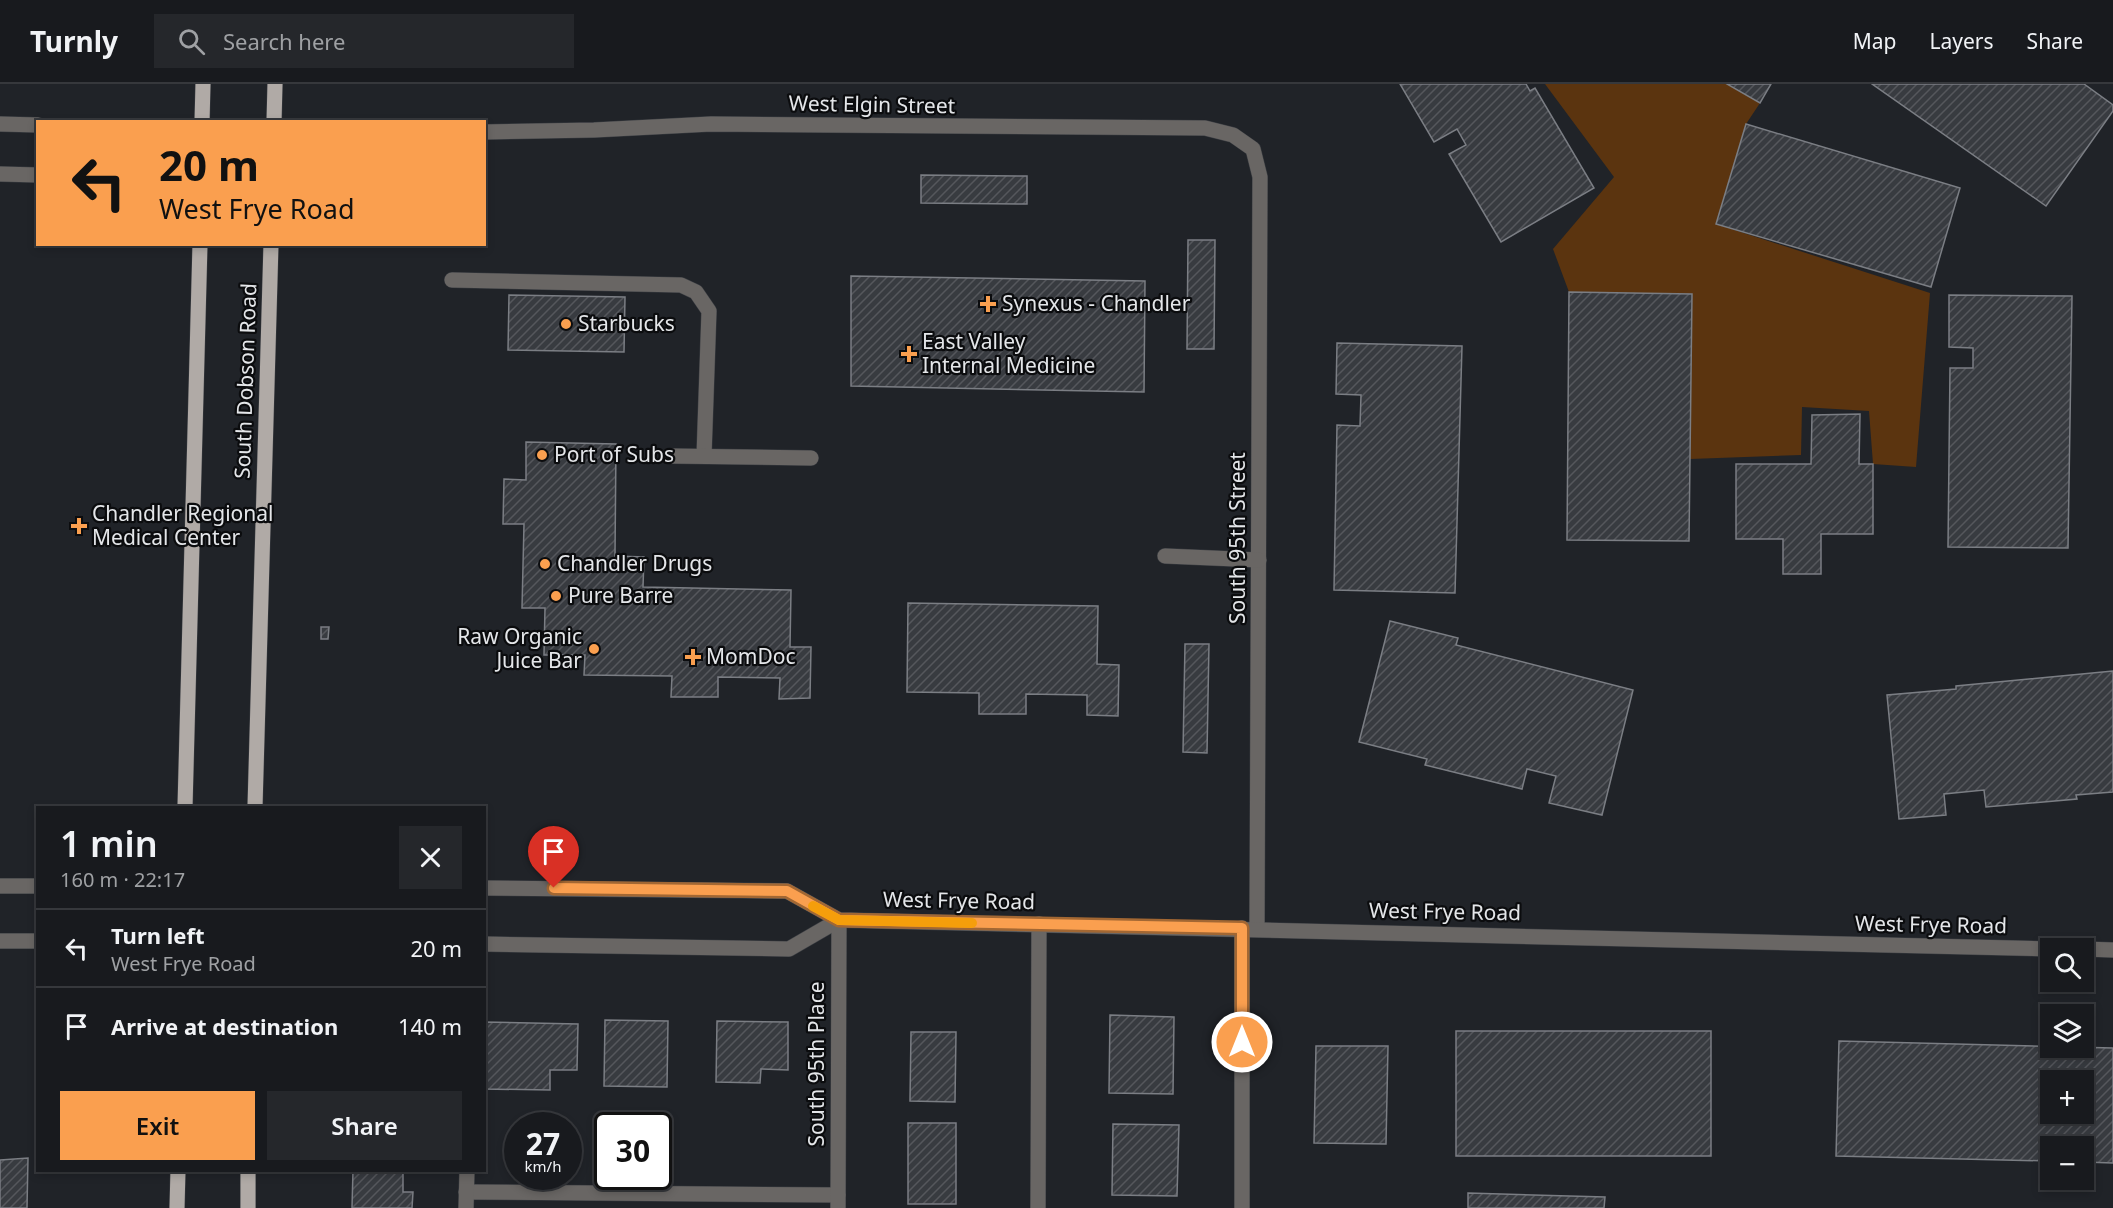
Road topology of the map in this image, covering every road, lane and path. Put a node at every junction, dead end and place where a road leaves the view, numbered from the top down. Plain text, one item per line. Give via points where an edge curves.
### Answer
1 (203, 84) edge
2 (275, 84) edge
3 (202, 120) edge
4 (274, 120) edge
5 (0, 124) edge
6 (36, 125) edge
7 (486, 132) edge
8 (1253, 149) joint
9 (0, 174) edge
10 (36, 175) edge
11 (200, 246) edge
12 (271, 246) edge
13 (452, 280) dead end
14 (670, 456) dead end
15 (704, 456) junction
16 (811, 458) dead end
17 (1165, 556) dead end
18 (1258, 560) junction
19 (184, 806) edge
20 (255, 806) edge
21 (0, 886) edge
22 (36, 886) edge
23 (486, 888) edge
24 (839, 920) junction
25 (1040, 924) junction
26 (1250, 928) junction
27 (0, 941) edge
28 (36, 941) edge
29 (486, 944) edge
30 (2040, 949) edge
31 (2094, 950) edge
32 (2113, 950) edge
33 (178, 1172) edge
34 (249, 1172) edge
35 (467, 1172) edge
36 (466, 1192) junction
37 (838, 1201) edge
38 (177, 1208) edge
39 (248, 1208) edge
40 (466, 1208) edge
41 (1038, 1208) edge
42 (1242, 1208) edge

1 - 3 main road
2 - 4 main road
5 - 6 street
7 - 8 street, West Elgin Street via 702,124 1205,128 1233,135
8 - 18 street, South 95th Street via 1260,177
9 - 10 street
11 - 19 main road
12 - 20 main road, South Dobson Road
13 - 15 street via 681,285 696,292 709,311
14 - 15 street
15 - 16 street
17 - 18 street
18 - 26 street, South 95th Street
21 - 22 street
23 - 24 street, West Frye Road via 787,891
24 - 25 street, West Frye Road
24 - 29 street via 789,949
24 - 37 street, South 95th Place
25 - 26 street, West Frye Road
25 - 41 street
26 - 30 street, West Frye Road
26 - 42 street, South 95th Street
27 - 28 street
31 - 32 street
33 - 38 main road
34 - 39 main road
35 - 36 street
36 - 37 street
36 - 40 street

